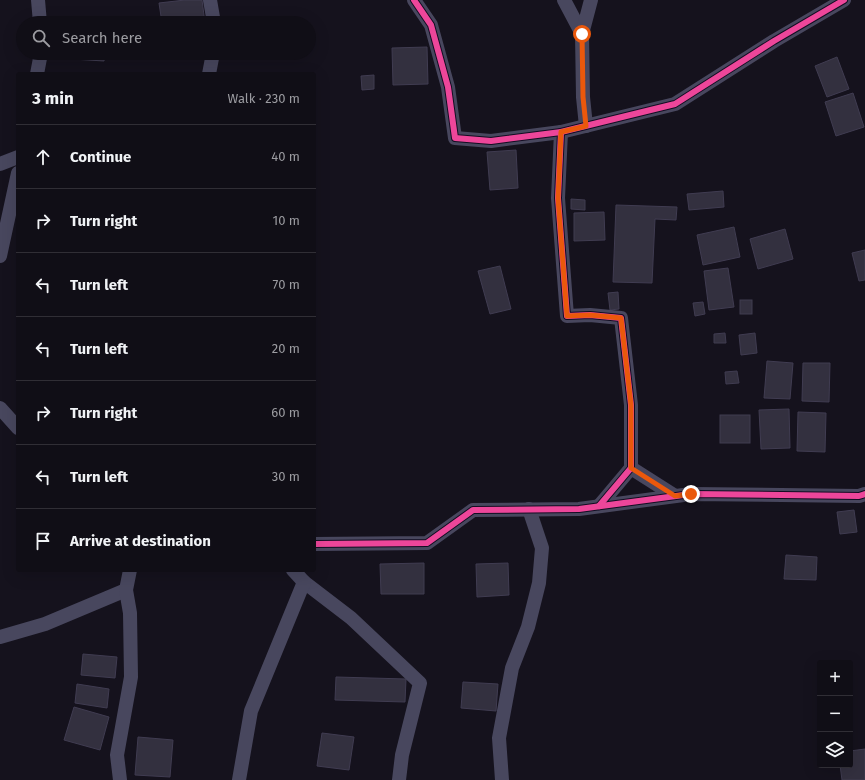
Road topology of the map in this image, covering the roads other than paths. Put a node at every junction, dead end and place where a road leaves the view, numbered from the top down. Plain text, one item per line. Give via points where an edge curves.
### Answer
1 (38, 0) edge
2 (210, 0) edge
3 (414, 0) edge
4 (564, 0) edge
5 (591, 0) edge
6 (844, 0) edge
7 (39, 16) edge
8 (213, 16) edge
9 (582, 34) junction
10 (40, 60) edge
11 (212, 60) edge
12 (37, 72) edge
13 (209, 72) edge
14 (586, 126) junction
15 (561, 132) junction
16 (16, 158) edge
17 (0, 164) edge
18 (16, 182) edge
19 (0, 256) edge
20 (0, 408) edge
21 (16, 426) edge
22 (631, 468) junction
23 (865, 494) edge
24 (675, 496) junction
25 (599, 506) junction
26 (529, 509) junction
27 (316, 544) edge
28 (130, 572) edge
29 (295, 572) edge
30 (304, 582) junction
31 (126, 590) junction
32 (0, 637) edge
33 (120, 780) edge
34 (239, 780) edge
35 (399, 780) edge
36 (502, 780) edge

1 - 7 street
2 - 8 street
3 - 15 street via 431,25 448,87 455,138 491,141
4 - 9 street
5 - 9 street
6 - 14 street via 675,104
9 - 14 street
10 - 12 street
11 - 13 street
14 - 15 street
15 - 22 street via 558,198 567,316 621,318 631,405
16 - 17 street
18 - 19 street
20 - 21 street
22 - 24 street
22 - 25 street
23 - 24 street
24 - 25 street
25 - 26 street via 579,509
26 - 27 street via 473,510 427,544
26 - 36 street via 542,548 539,583 528,627 512,668 499,738
28 - 31 street
29 - 30 street
30 - 34 street via 251,711
30 - 35 street via 351,618 420,683 402,755
31 - 32 street via 45,624
31 - 33 street via 130,613 131,677 116,755

